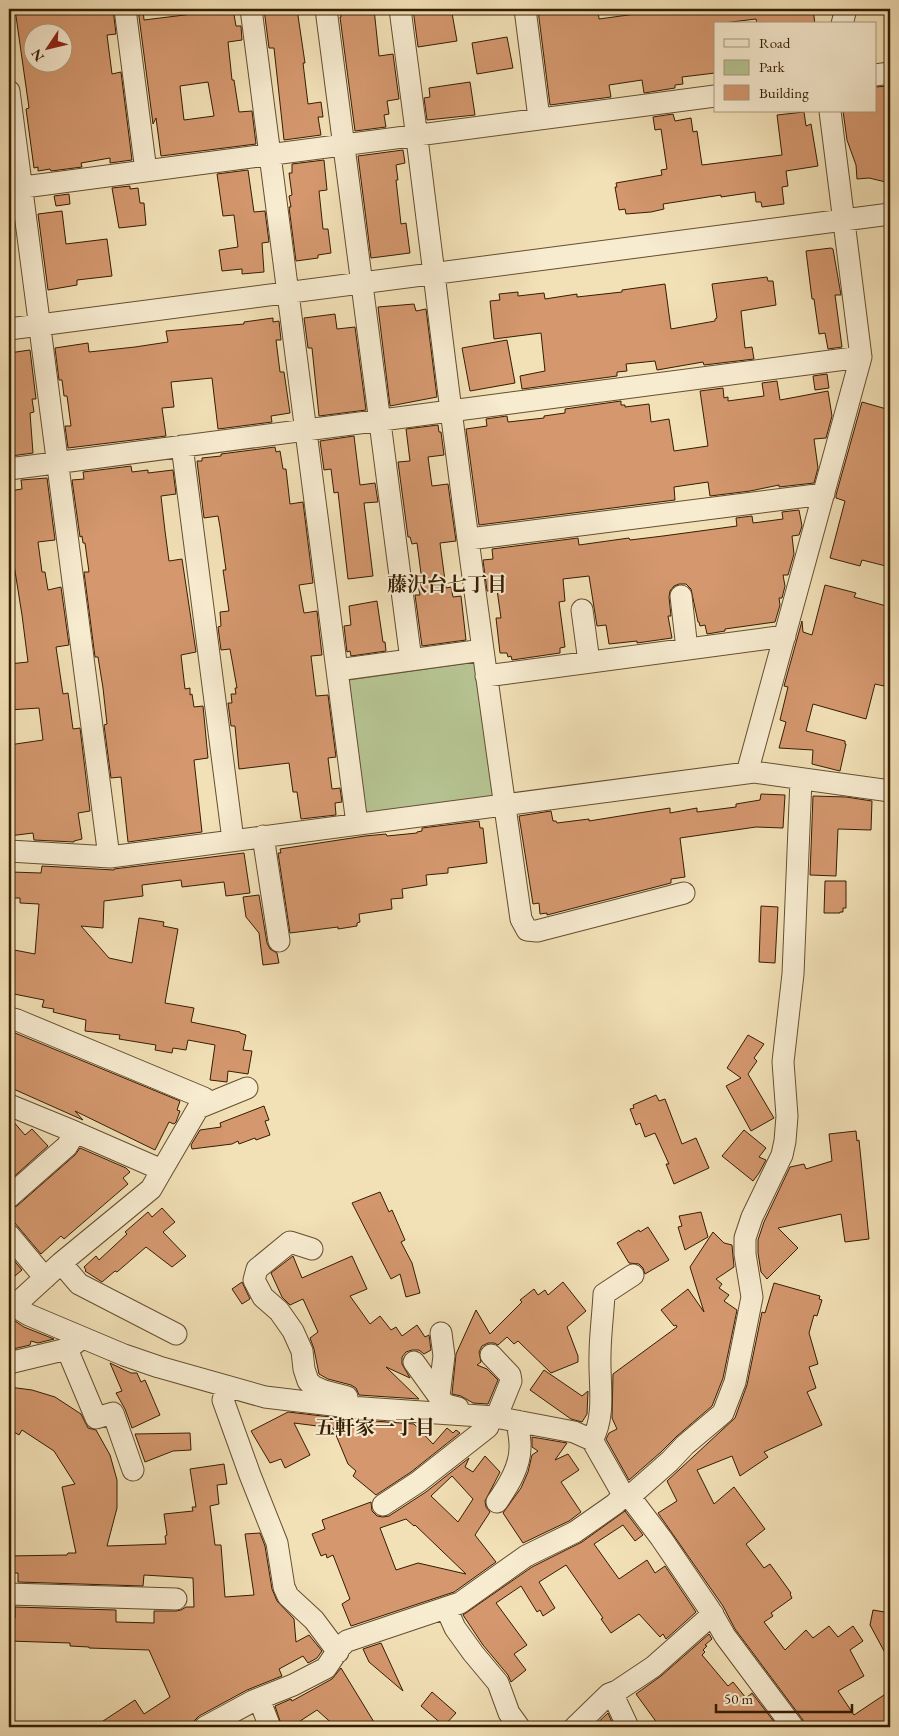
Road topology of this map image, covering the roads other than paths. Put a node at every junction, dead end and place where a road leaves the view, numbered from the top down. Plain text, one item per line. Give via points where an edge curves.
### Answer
1 (125, 9) edge
2 (251, 9) edge
3 (326, 9) edge
4 (400, 9) edge
5 (525, 9) edge
6 (846, 9) edge
7 (843, 22) edge
8 (890, 73) edge
9 (876, 75) edge
10 (9, 91) edge
11 (714, 96) edge
12 (830, 112) edge
13 (539, 118) junction
14 (418, 135) junction
15 (343, 144) junction
16 (270, 155) junction
17 (146, 171) junction
18 (15, 188) edge
19 (890, 214) edge
20 (844, 220) junction
21 (434, 273) junction
22 (361, 283) junction
23 (288, 292) junction
24 (39, 325) junction
25 (9, 329) edge
26 (862, 357) junction
27 (452, 411) junction
28 (379, 420) junction
29 (305, 430) junction
30 (182, 446) junction
31 (57, 462) junction
32 (9, 469) edge
33 (824, 494) junction
34 (468, 539) junction
35 (681, 596) dead end
36 (582, 610) dead end
37 (785, 636) junction
38 (688, 649) junction
39 (483, 650) junction
40 (411, 660) junction
41 (589, 662) junction
42 (336, 670) junction
43 (486, 676) junction
44 (747, 773) junction
45 (800, 779) junction
46 (890, 791) edge
47 (504, 804) junction
48 (357, 824) junction
49 (264, 836) junction
50 (233, 840) junction
51 (9, 851) edge
52 (109, 857) junction
53 (684, 893) dead end
54 (279, 940) dead end
55 (9, 1018) edge
56 (247, 1088) dead end
57 (9, 1106) edge
58 (198, 1108) junction
59 (75, 1132) junction
60 (162, 1170) junction
61 (9, 1197) edge
62 (9, 1235) edge
63 (312, 1249) dead end
64 (61, 1263) junction
65 (633, 1275) dead end
66 (45, 1278) junction
67 (11, 1304) edge
68 (441, 1333) dead end
69 (176, 1334) dead end
70 (73, 1343) junction
71 (491, 1355) dead end
72 (414, 1362) dead end
73 (9, 1364) edge
74 (227, 1386) junction
75 (439, 1396) junction
76 (367, 1408) junction
77 (460, 1414) junction
78 (501, 1419) junction
79 (592, 1440) junction
80 (133, 1470) dead end
81 (627, 1496) junction
82 (496, 1502) dead end
83 (383, 1505) dead end
84 (9, 1594) edge
85 (176, 1599) dead end
86 (446, 1608) junction
87 (713, 1614) junction
88 (338, 1652) junction
89 (612, 1693) junction
90 (259, 1699) junction
91 (205, 1727) edge
92 (270, 1727) edge
93 (519, 1727) edge
94 (575, 1727) edge
95 (628, 1727) edge
96 (793, 1727) edge

1 - 17 street
2 - 16 street
3 - 15 street
4 - 14 street
5 - 13 street
6 - 7 street
8 - 9 street
10 - 18 street
11 - 13 street
12 - 20 street
13 - 14 street
14 - 15 street
14 - 21 street
15 - 16 street
15 - 22 street
16 - 17 street
16 - 23 street
17 - 18 street
18 - 24 street
19 - 20 street
20 - 21 street
20 - 26 street
21 - 22 street
21 - 27 street
22 - 23 street
22 - 28 street
23 - 24 street
23 - 29 street
24 - 25 street
24 - 31 street
26 - 27 street
26 - 33 street
27 - 28 street
27 - 34 street
28 - 29 street
28 - 40 street
29 - 30 street
29 - 42 street
30 - 31 street
30 - 50 street
31 - 32 street
31 - 52 street
33 - 34 street
33 - 37 street
34 - 39 street
35 - 38 street
36 - 41 street
37 - 38 street
37 - 44 street
38 - 41 street
39 - 40 street
39 - 43 street
40 - 42 street
41 - 43 street
42 - 48 street
43 - 47 street
44 - 45 street
44 - 47 street
45 - 46 street
45 - 81 street via 793,974 783,1062 787,1116 785,1141 782,1155 745,1238 752,1296 735,1382 723,1413
47 - 48 street
47 - 53 street via 521,919 527,930 537,931
48 - 49 street
49 - 50 street
49 - 54 street
50 - 52 street
51 - 52 street
55 - 58 street via 204,1098
56 - 58 street
57 - 59 street
58 - 60 street
59 - 60 street
59 - 61 street via 67,1146
60 - 64 street via 150,1189
62 - 66 street
63 - 76 street via 290,1242 257,1268 254,1280 263,1297 279,1311 293,1331 302,1351 308,1380 324,1392 367,1402
64 - 66 street
64 - 69 street via 79,1284
65 - 79 street via 604,1294 600,1330 599,1429
66 - 67 street
67 - 70 street
68 - 75 street via 444,1356
70 - 73 street
70 - 74 street
70 - 80 street via 96,1418 113,1413
71 - 78 street via 510,1375 511,1381
72 - 75 street
74 - 76 street via 265,1397
74 - 88 street via 223,1400 277,1544 288,1596 314,1620
75 - 77 street via 446,1405 458,1408
76 - 77 street
77 - 78 street
78 - 79 street via 574,1432
78 - 82 street via 521,1446 517,1466
78 - 83 street
79 - 81 street
81 - 86 street via 575,1532 526,1556 460,1603
81 - 87 street via 661,1538
84 - 85 street
86 - 88 street via 356,1637 347,1641
86 - 93 street via 455,1628 498,1683 509,1713
87 - 89 street via 653,1667
87 - 96 street via 735,1651
88 - 90 street via 326,1668
89 - 94 street
89 - 95 street
90 - 91 street
90 - 92 street

